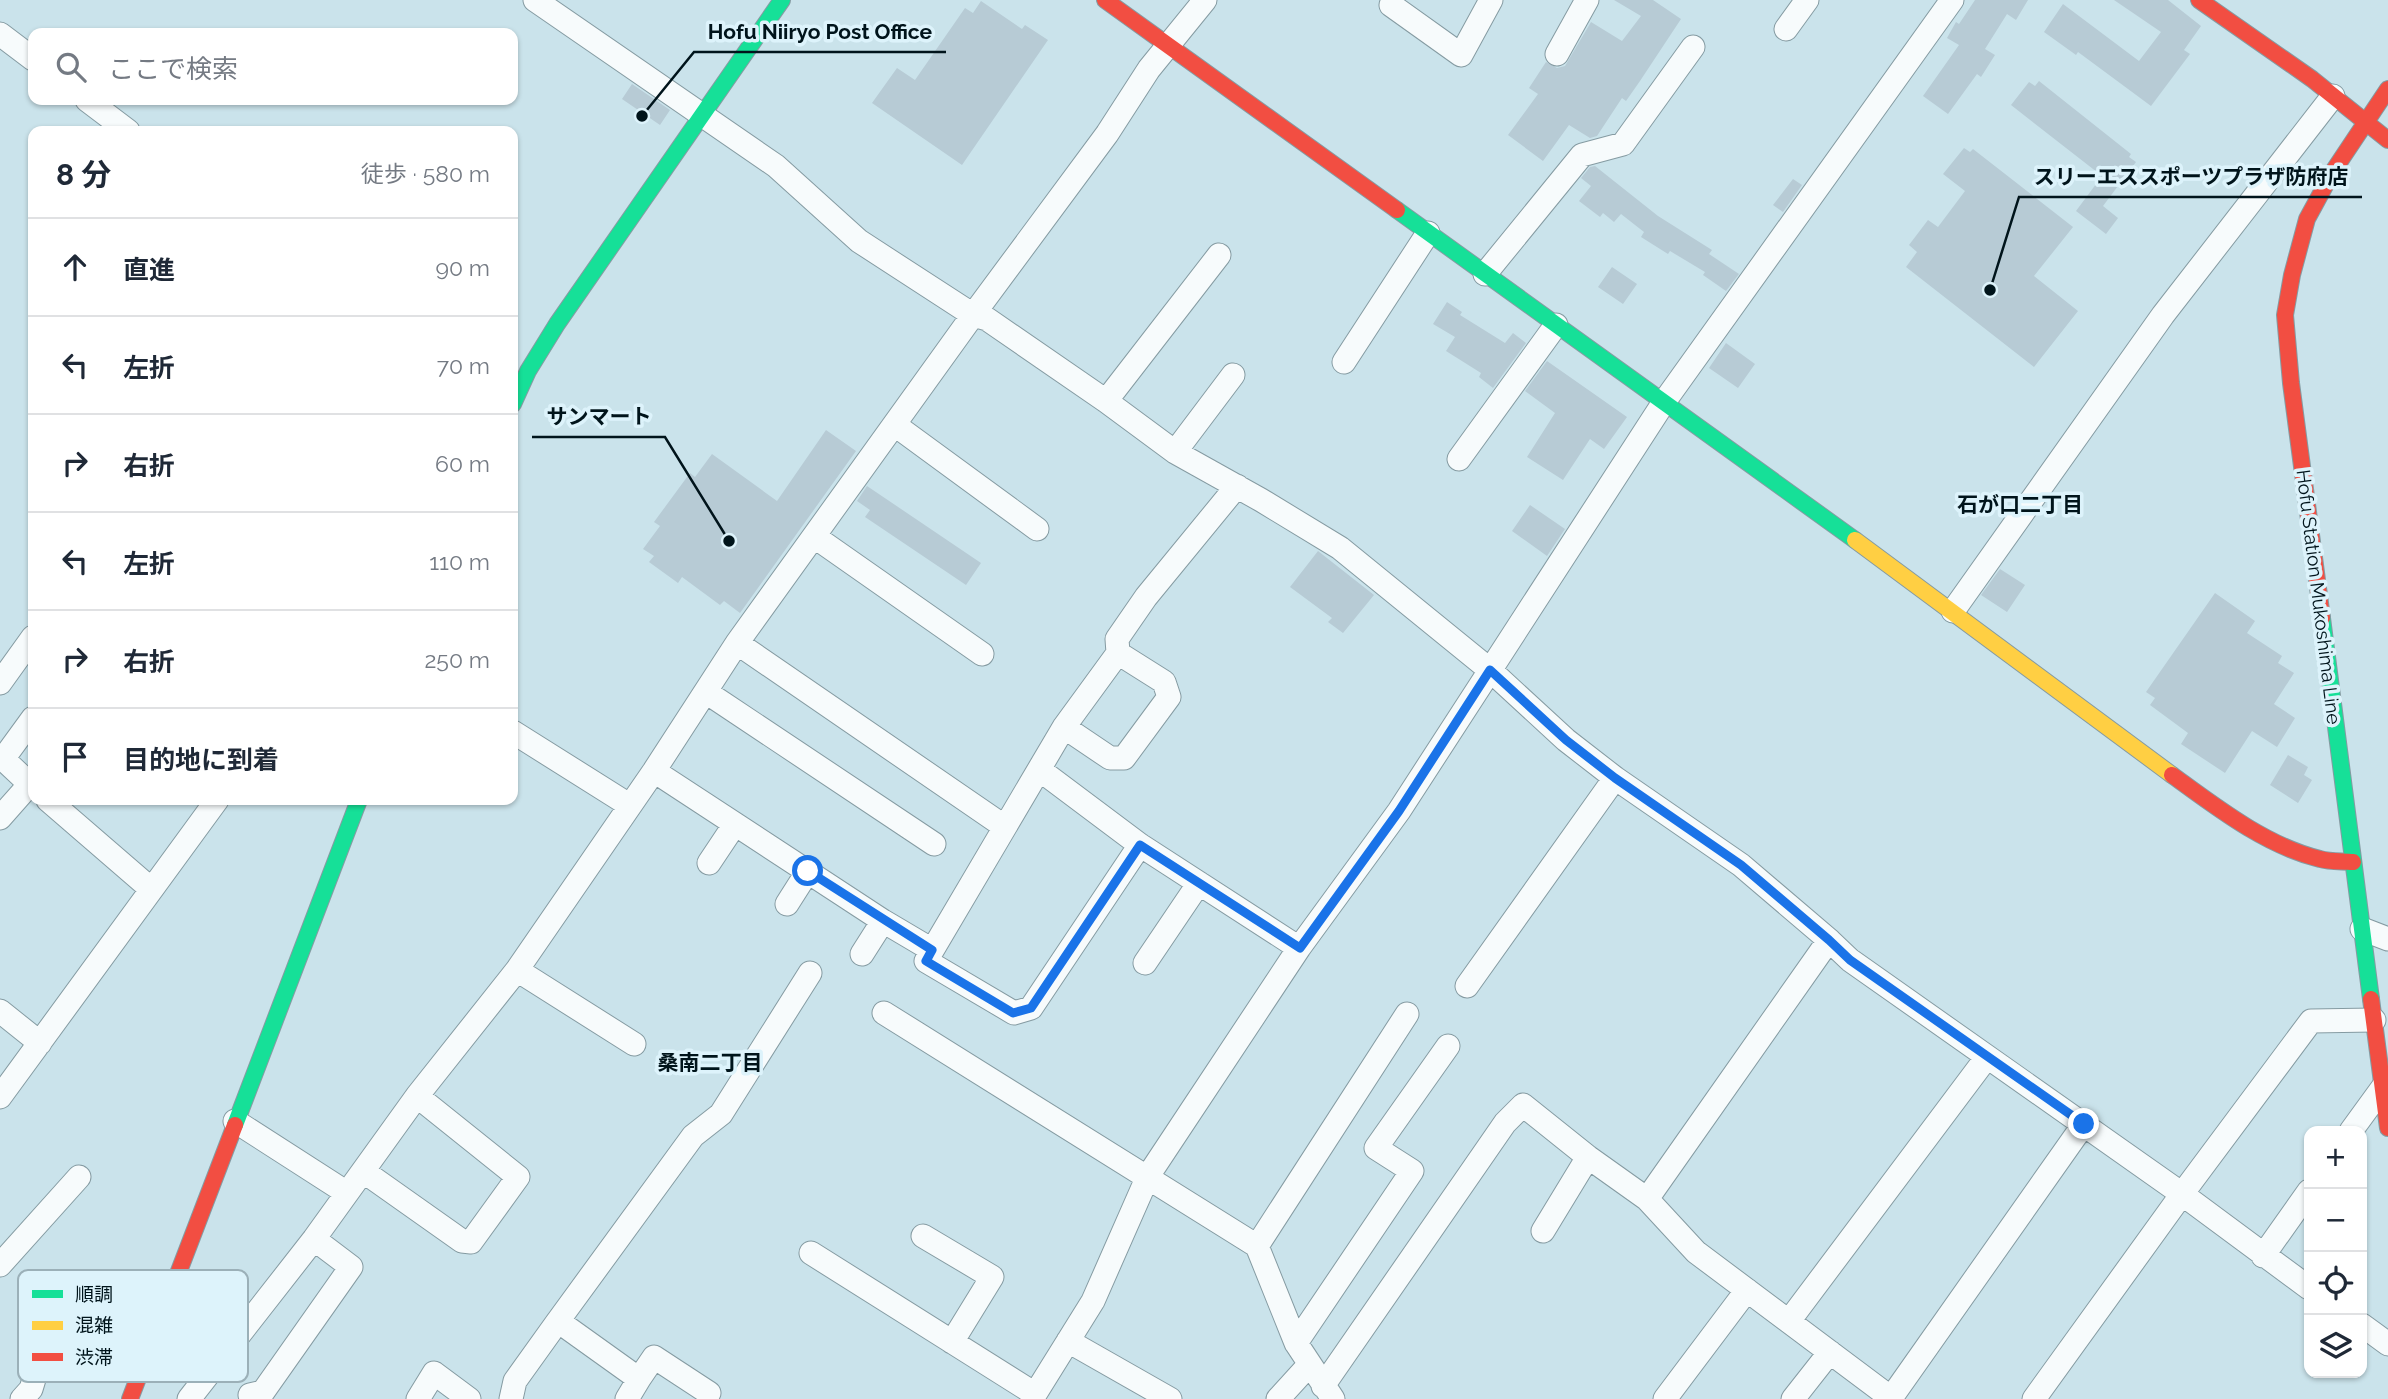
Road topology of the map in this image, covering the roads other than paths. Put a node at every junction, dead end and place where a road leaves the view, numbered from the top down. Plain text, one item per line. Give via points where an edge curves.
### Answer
1 (535, 0) edge
2 (782, 0) edge
3 (1105, 0) edge
4 (1205, 0) edge
5 (1491, 0) edge
6 (1587, 0) edge
7 (1807, 0) edge
8 (1952, 0) edge
9 (2199, 0) edge
10 (1391, 5) dead end
11 (1786, 29) dead end
12 (0, 34) edge
13 (1168, 45) junction
14 (1693, 47) dead end
15 (1557, 54) dead end
16 (28, 55) edge
17 (2388, 89) edge
18 (2333, 96) junction
19 (94, 105) edge
20 (702, 116) junction
21 (2377, 121) edge
22 (121, 126) edge
23 (2388, 140) edge
24 (1429, 233) junction
25 (1219, 254) dead end
26 (1485, 274) junction
27 (973, 315) junction
28 (1556, 324) junction
29 (1344, 362) dead end
30 (1233, 375) dead end
31 (518, 393) edge
32 (1106, 401) junction
33 (1664, 402) junction
34 (895, 425) junction
35 (1175, 452) junction
36 (1459, 459) dead end
37 (1237, 486) junction
38 (1037, 529) dead end
39 (815, 537) junction
40 (1953, 611) junction
41 (737, 643) junction
42 (28, 645) edge
43 (1118, 653) junction
44 (982, 654) dead end
45 (1490, 670) junction
46 (0, 683) edge
47 (706, 692) junction
48 (28, 724) edge
49 (1064, 727) junction
50 (518, 735) edge
51 (2, 757) edge
52 (1040, 770) junction
53 (654, 771) junction
54 (1615, 778) junction
55 (28, 783) edge
56 (28, 789) edge
57 (54, 805) edge
58 (213, 805) edge
59 (357, 805) edge
60 (629, 805) junction
61 (0, 818) edge
62 (735, 824) junction
63 (1006, 827) junction
64 (934, 844) dead end
65 (1140, 845) junction
66 (2353, 862) junction
67 (709, 863) dead end
68 (808, 871) junction
69 (1199, 883) junction
70 (151, 889) junction
71 (787, 904) dead end
72 (883, 921) junction
73 (2362, 929) junction
74 (2388, 939) edge
75 (1829, 940) junction
76 (1300, 948) junction
77 (932, 950) junction
78 (862, 954) dead end
79 (1145, 963) dead end
80 (517, 970) junction
81 (810, 973) dead end
82 (1467, 986) dead end
83 (0, 1011) edge
84 (884, 1013) dead end
85 (1407, 1014) dead end
86 (2374, 1020) junction
87 (40, 1043) junction
88 (634, 1044) dead end
89 (1448, 1046) dead end
90 (1987, 1057) junction
91 (2383, 1087) junction
92 (0, 1097) edge
93 (417, 1097) junction
94 (235, 1121) junction
95 (2084, 1124) junction
96 (2355, 1126) edge
97 (2388, 1128) edge
98 (1588, 1157) junction
99 (363, 1171) junction
100 (1148, 1176) junction
101 (79, 1177) dead end
102 (347, 1193) junction
103 (2182, 1194) junction
104 (2304, 1198) edge
105 (1647, 1199) junction
106 (1543, 1231) dead end
107 (923, 1236) dead end
108 (314, 1239) junction
109 (1257, 1246) junction
110 (811, 1253) dead end
111 (2263, 1256) junction
112 (0, 1265) edge
113 (179, 1270) edge
114 (2304, 1285) edge
115 (1747, 1290) junction
116 (558, 1321) junction
117 (1789, 1321) junction
118 (248, 1323) edge
119 (2367, 1329) edge
120 (1068, 1341) junction
121 (952, 1342) junction
122 (1296, 1343) junction
123 (2388, 1344) edge
124 (1830, 1352) junction
125 (1309, 1365) junction
126 (639, 1378) junction
127 (33, 1382) edge
128 (136, 1382) edge
129 (202, 1382) edge
130 (1328, 1392) edge
131 (709, 1393) dead end
132 (250, 1395) dead end
133 (1034, 1397) edge
134 (22, 1399) edge
135 (130, 1399) edge
136 (189, 1399) edge
137 (418, 1399) edge
138 (469, 1399) edge
139 (511, 1399) edge
140 (627, 1399) edge
141 (1170, 1399) edge
142 (1278, 1399) edge
143 (1665, 1399) edge
144 (1793, 1399) edge
145 (2034, 1399) edge

1 - 20 street
2 - 20 street
3 - 13 street
4 - 13 street
5 - 10 street via 1461,55
6 - 15 street
7 - 11 street
8 - 33 street
9 - 18 street
12 - 16 street
13 - 24 street
13 - 27 street
14 - 26 street via 1623,144 1582,155
17 - 21 street, Hofu Station Mukoshima Line
18 - 21 street
18 - 40 street via 2163,315
19 - 22 street
20 - 27 street via 775,166 859,241
20 - 31 street via 557,324
21 - 23 street
21 - 66 street, Hofu Station Mukoshima Line via 2307,219 2286,315
24 - 26 street
24 - 29 street
25 - 32 street
26 - 28 street
27 - 32 street via 987,318
27 - 34 street
28 - 33 street
28 - 36 street
30 - 35 street
32 - 35 street
33 - 40 street
33 - 45 street
34 - 38 street
34 - 39 street
35 - 37 street
37 - 43 street via 1146,597 1117,639
37 - 45 street via 1340,548
39 - 41 street
39 - 44 street
40 - 66 street via 2225,814 2290,849 2322,860
41 - 47 street
41 - 63 street
42 - 46 street
43 - 49 street
43 - 49 street via 1164,682 1169,697 1124,758 1110,758
45 - 54 street
45 - 76 street via 1399,811
47 - 53 street
47 - 64 street
48 - 51 street
49 - 52 street
50 - 60 street
51 - 55 street
52 - 63 street
52 - 65 street
53 - 60 street
53 - 62 street
54 - 75 street via 1741,865
54 - 82 street
56 - 61 street
57 - 70 street
58 - 70 street
59 - 94 street
60 - 80 street
62 - 67 street
62 - 68 street
63 - 77 street
65 - 69 street
65 - 77 street via 1031,1008 1013,1013 926,961
66 - 73 street, Hofu Station Mukoshima Line
68 - 71 street
68 - 72 street
69 - 76 street
69 - 79 street
70 - 87 street
72 - 77 street
72 - 78 street
73 - 74 street
73 - 86 street, Hofu Station Mukoshima Line
75 - 90 street via 1850,960
75 - 105 street
76 - 100 street
80 - 88 street
80 - 93 street
81 - 116 street via 721,1114 693,1136
83 - 87 street
84 - 100 street
85 - 109 street
86 - 91 street, Hofu Station Mukoshima Line
86 - 103 street via 2311,1021
87 - 92 street
89 - 122 street via 1376,1148 1412,1171
90 - 95 street
90 - 117 street
91 - 96 street
91 - 97 street, Hofu Station Mukoshima Line
93 - 99 street
93 - 99 street via 518,1177 471,1242 463,1241
94 - 102 street
94 - 113 street
95 - 103 street
95 - 124 street via 1891,1398
98 - 105 street
98 - 106 street
98 - 130 street via 1523,1105 1505,1123
99 - 102 street
100 - 109 street
100 - 120 street via 1093,1301
101 - 112 street
102 - 108 street
103 - 111 street
103 - 145 street
104 - 111 street
105 - 115 street via 1696,1252
107 - 121 street via 992,1278
108 - 118 street
108 - 132 street via 351,1267 263,1392
109 - 122 street
110 - 121 street
111 - 114 street
115 - 117 street
115 - 143 street
116 - 126 street
116 - 139 street via 514,1381
117 - 124 street
119 - 123 street
120 - 133 street
120 - 141 street
121 - 133 street
122 - 125 street
124 - 144 street
125 - 130 street
125 - 142 street
126 - 131 street via 654,1357
126 - 140 street
127 - 134 street
128 - 135 street
129 - 136 street
137 - 138 street via 434,1373

